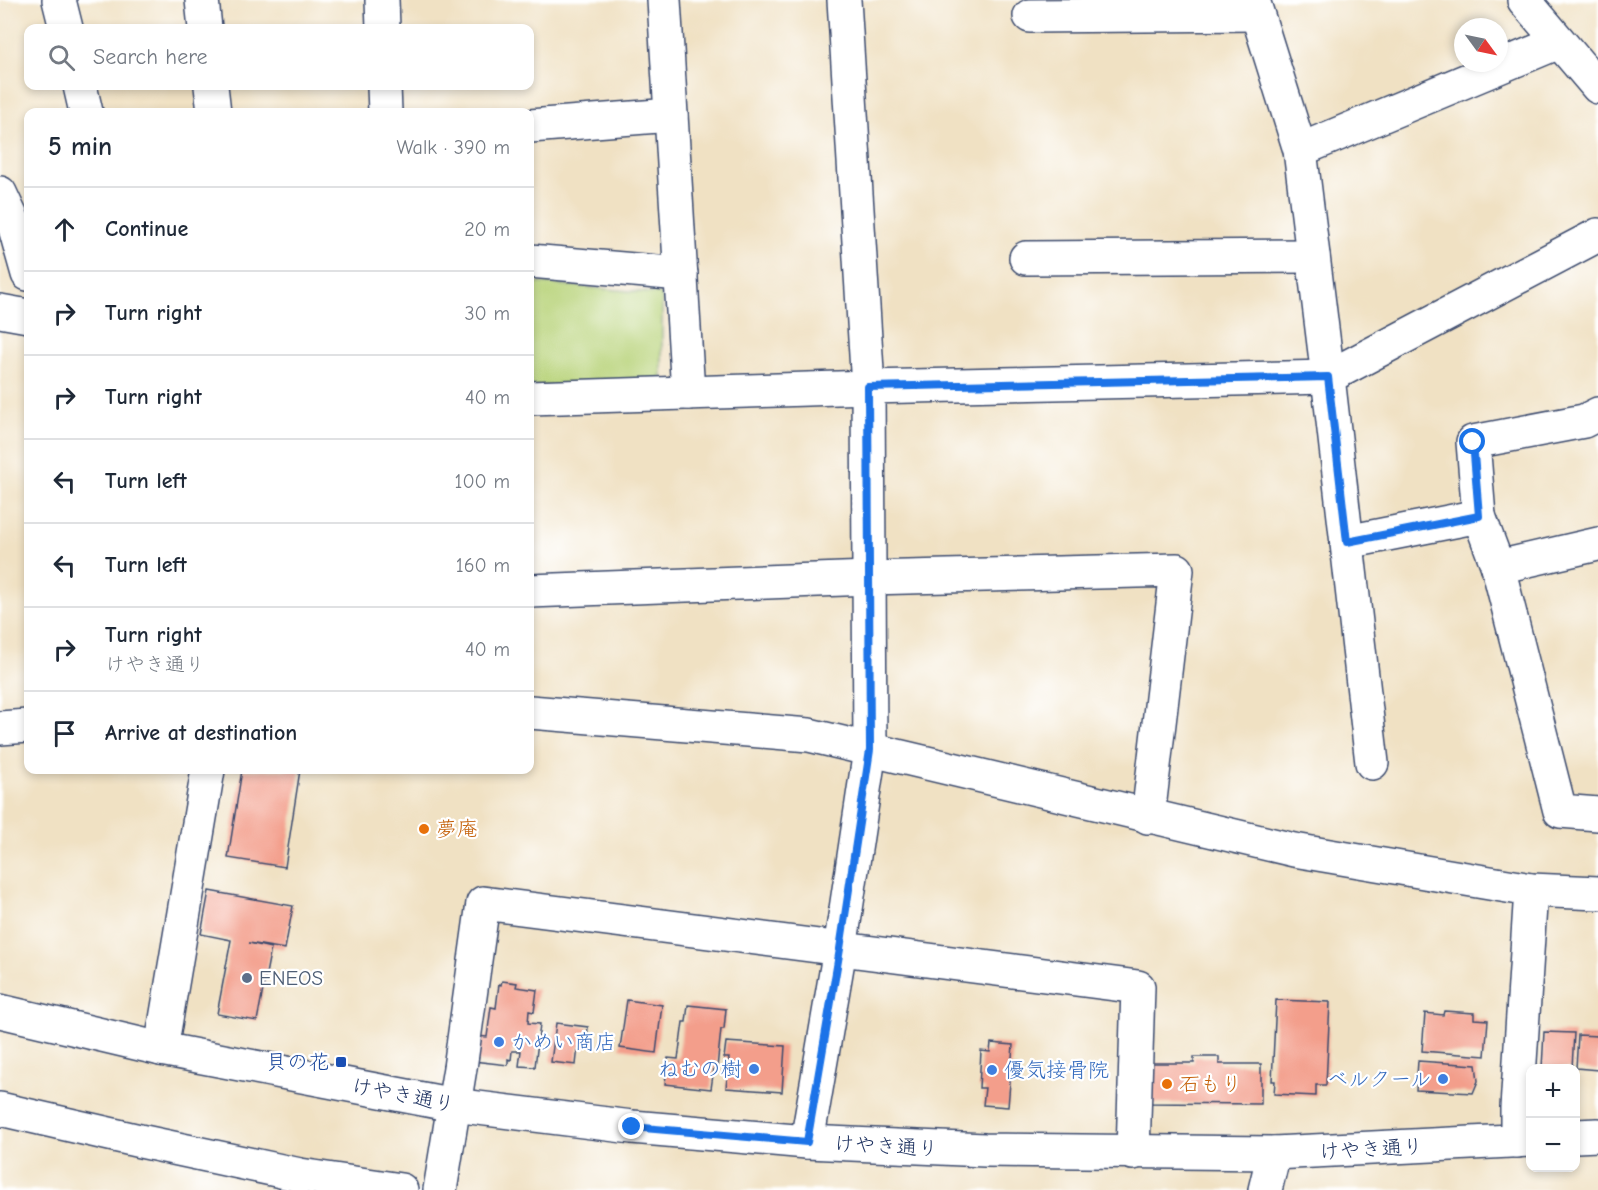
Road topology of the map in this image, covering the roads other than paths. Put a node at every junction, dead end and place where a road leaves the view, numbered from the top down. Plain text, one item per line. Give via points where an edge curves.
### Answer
1 (59, 0) edge
2 (202, 0) edge
3 (382, 0) edge
4 (663, 0) edge
5 (844, 0) edge
6 (1524, 0) edge
7 (1255, 7) edge
8 (1030, 16) dead end
9 (65, 24) edge
10 (205, 24) edge
11 (383, 24) edge
12 (1559, 42) junction
13 (1598, 87) edge
14 (81, 90) edge
15 (211, 90) edge
16 (384, 90) edge
17 (85, 108) edge
18 (214, 108) edge
19 (385, 108) edge
20 (671, 115) junction
21 (534, 126) edge
22 (1300, 150) junction
23 (0, 193) edge
24 (1598, 235) edge
25 (1313, 256) junction
26 (1026, 258) dead end
27 (24, 259) edge
28 (534, 261) edge
29 (681, 274) junction
30 (0, 311) edge
31 (24, 315) edge
32 (1328, 377) junction
33 (868, 387) junction
34 (688, 393) junction
35 (534, 398) edge
36 (1598, 414) edge
37 (1479, 516) junction
38 (1347, 542) junction
39 (1598, 544) edge
40 (1498, 567) junction
41 (869, 578) junction
42 (534, 591) edge
43 (534, 712) edge
44 (24, 726) edge
45 (0, 728) edge
46 (870, 750) junction
47 (1372, 763) dead end
48 (207, 774) edge
49 (1598, 814) edge
50 (1148, 817) junction
51 (1531, 890) junction
52 (1598, 893) edge
53 (840, 949) junction
54 (0, 1011) edge
55 (161, 1049) junction
56 (454, 1105) junction
57 (0, 1109) edge
58 (1598, 1134) edge
59 (1580, 1136) edge
60 (1524, 1140) edge
61 (807, 1142) junction
62 (1133, 1153) junction
63 (1274, 1154) junction
64 (299, 1182) edge
65 (401, 1190) edge
66 (440, 1190) edge
67 (1265, 1190) edge

1 - 9 street
2 - 10 street
3 - 11 street
4 - 20 street
5 - 33 street
6 - 12 street
7 - 8 street
7 - 22 street
12 - 13 street
12 - 22 street
14 - 17 street
15 - 18 street
16 - 19 street
20 - 21 street
20 - 29 street
22 - 25 street
23 - 27 street via 14,220
24 - 32 street
25 - 26 street
25 - 32 street
28 - 29 street
29 - 34 street
30 - 31 street
32 - 33 street
32 - 38 street
33 - 34 street
33 - 41 street
34 - 35 street
36 - 37 street via 1584,421 1473,442
37 - 38 street
37 - 40 street
38 - 47 street
39 - 40 street
40 - 49 street via 1560,811
41 - 42 street
41 - 46 street
41 - 50 street via 1177,570
43 - 46 street via 809,735
44 - 45 street
46 - 50 street
46 - 53 street
48 - 55 street
50 - 51 street via 1293,850
51 - 52 street
51 - 60 street via 1517,1108
53 - 56 street via 483,903
53 - 61 street
53 - 62 street via 1138,987
54 - 55 street, けやき通り
55 - 56 street, けやき通り
56 - 61 street, けやき通り via 632,1127
56 - 66 street
57 - 64 street
58 - 59 street
60 - 63 street, けやき通り
61 - 62 street, けやき通り
62 - 63 street, けやき通り
63 - 67 street
64 - 65 street

